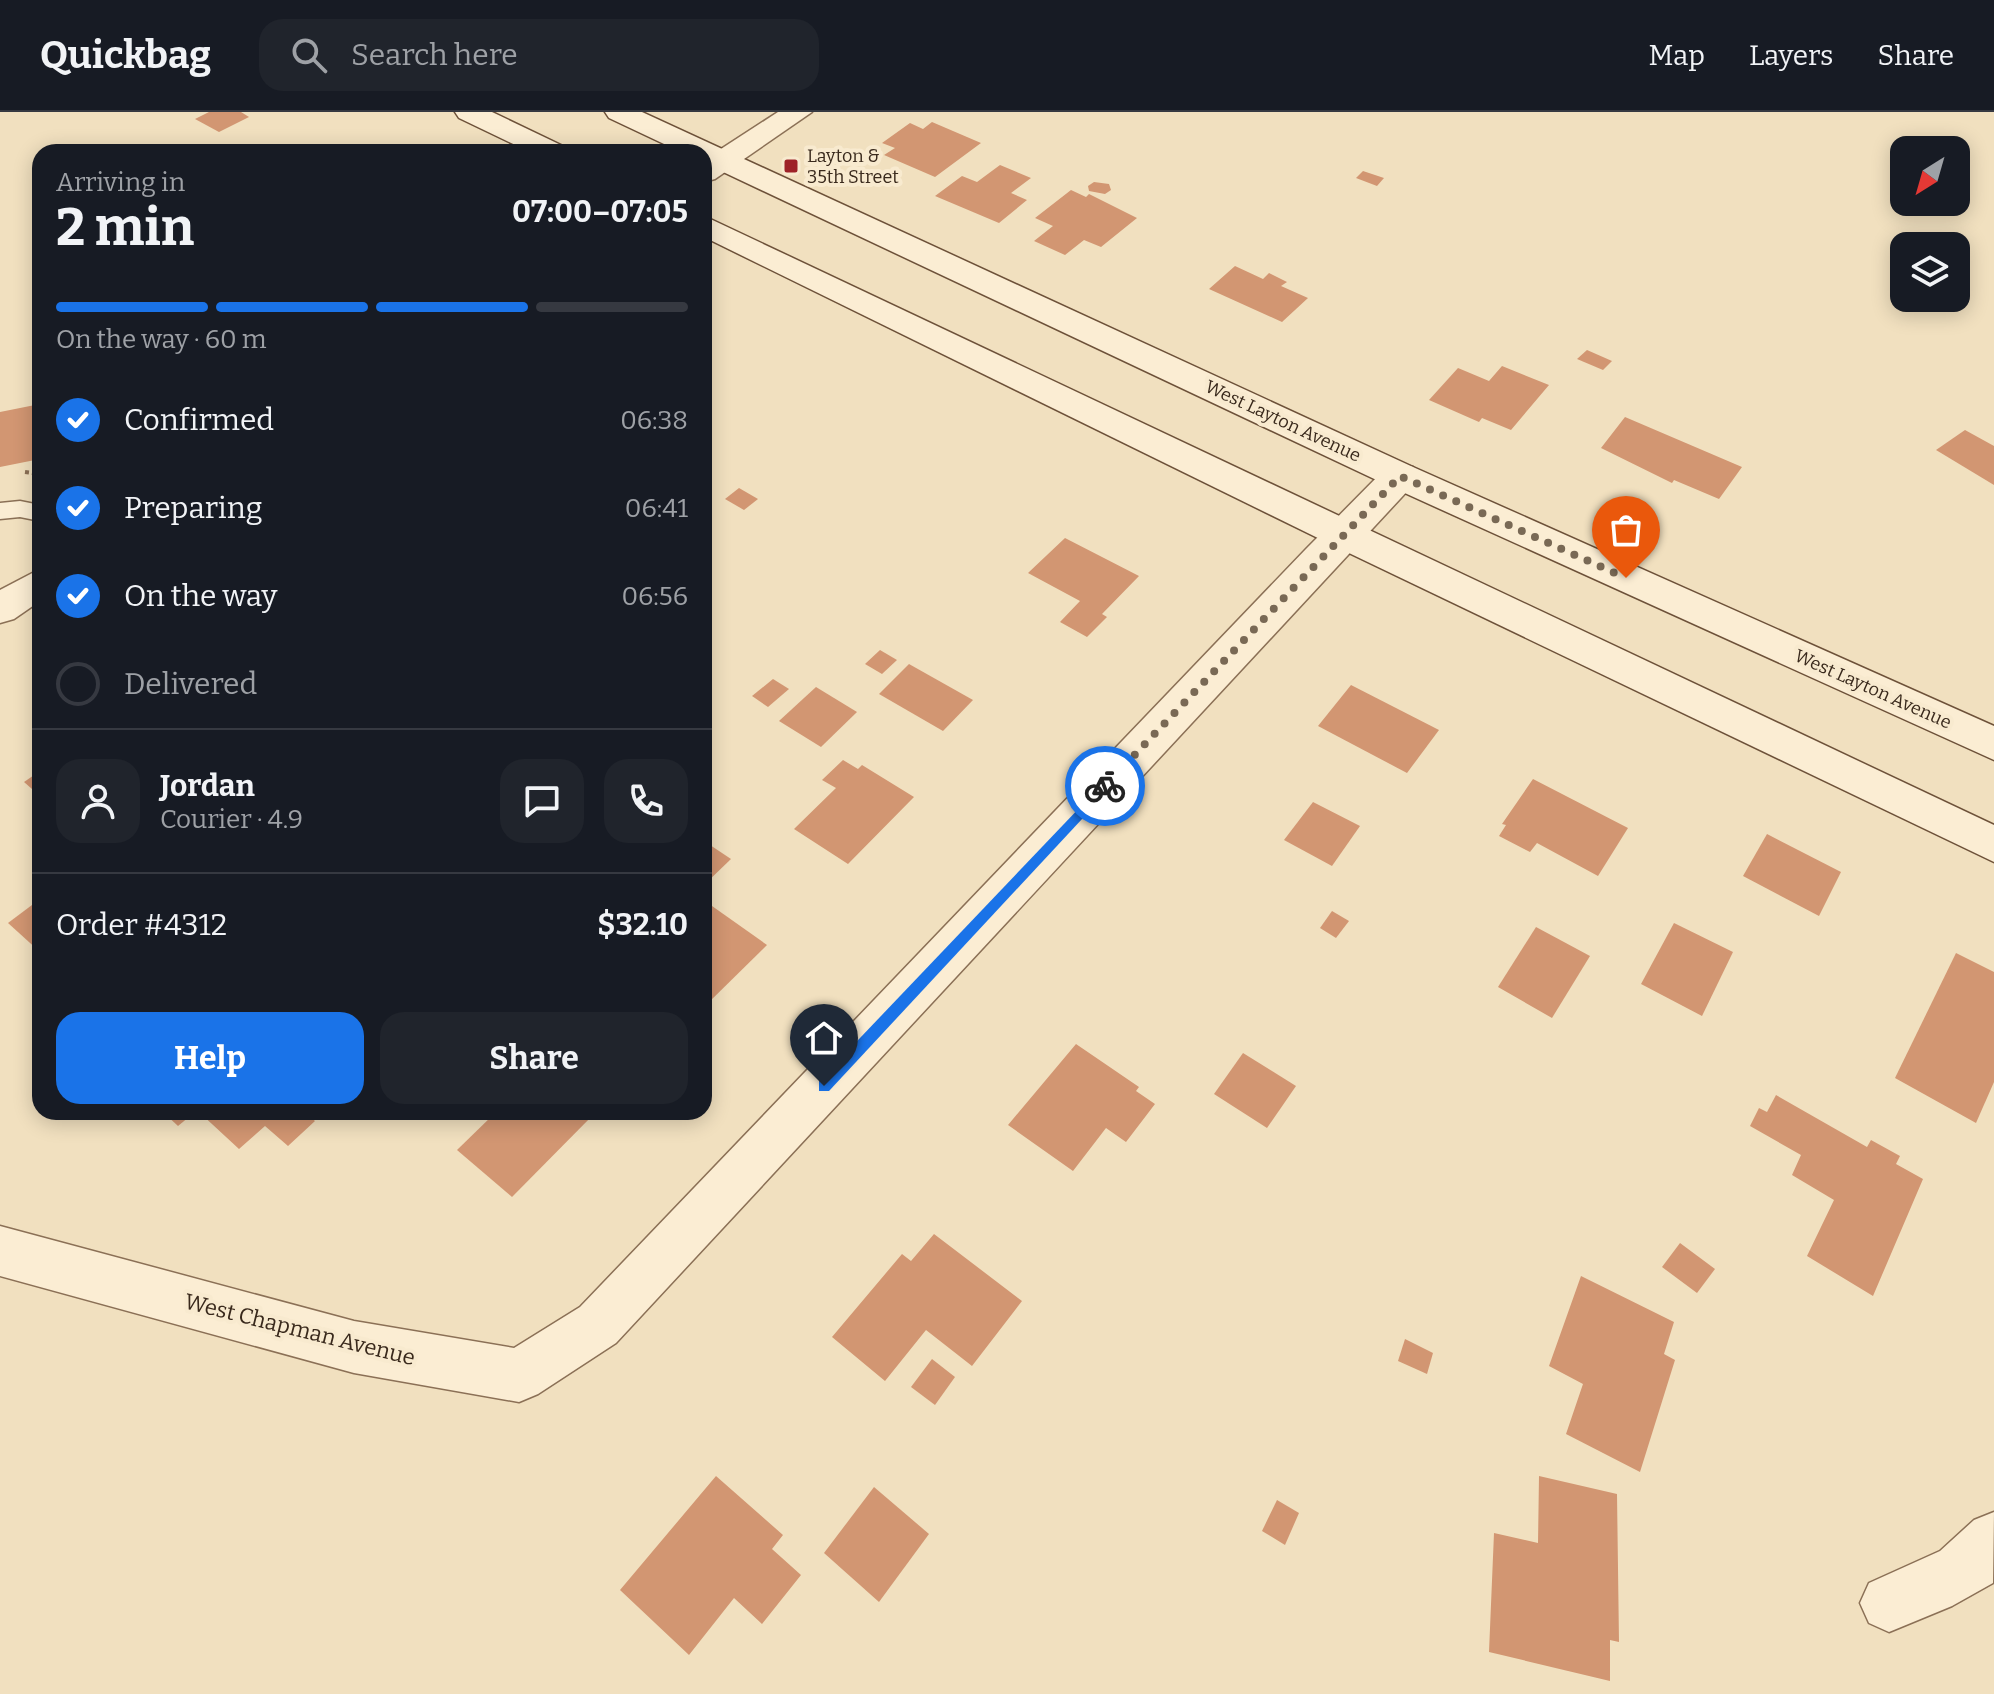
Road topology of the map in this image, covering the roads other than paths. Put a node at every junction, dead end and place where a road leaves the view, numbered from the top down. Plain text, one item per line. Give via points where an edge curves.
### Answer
1 (469, 112) edge
2 (619, 112) edge
3 (798, 112) edge
4 (536, 144) edge
5 (675, 144) edge
6 (714, 166) edge
7 (712, 229) edge
8 (1400, 476) junction
9 (0, 511) edge
10 (32, 511) edge
11 (1341, 534) junction
12 (32, 588) edge
13 (0, 609) edge
14 (1994, 744) edge
15 (1994, 844) edge
16 (0, 1251) edge
17 (1994, 1540) edge
18 (1889, 1603) dead end

1 - 4 main road
2 - 5 main road, West Layton Avenue
3 - 6 main road
6 - 8 main road, West Layton Avenue
7 - 11 main road
8 - 11 main road, West Chapman Avenue
8 - 14 main road, West Layton Avenue
9 - 10 lane
11 - 15 main road
11 - 16 main road, West Chapman Avenue via 598,1325 519,1375 354,1347
12 - 13 main road
17 - 18 main road via 1969,1566

